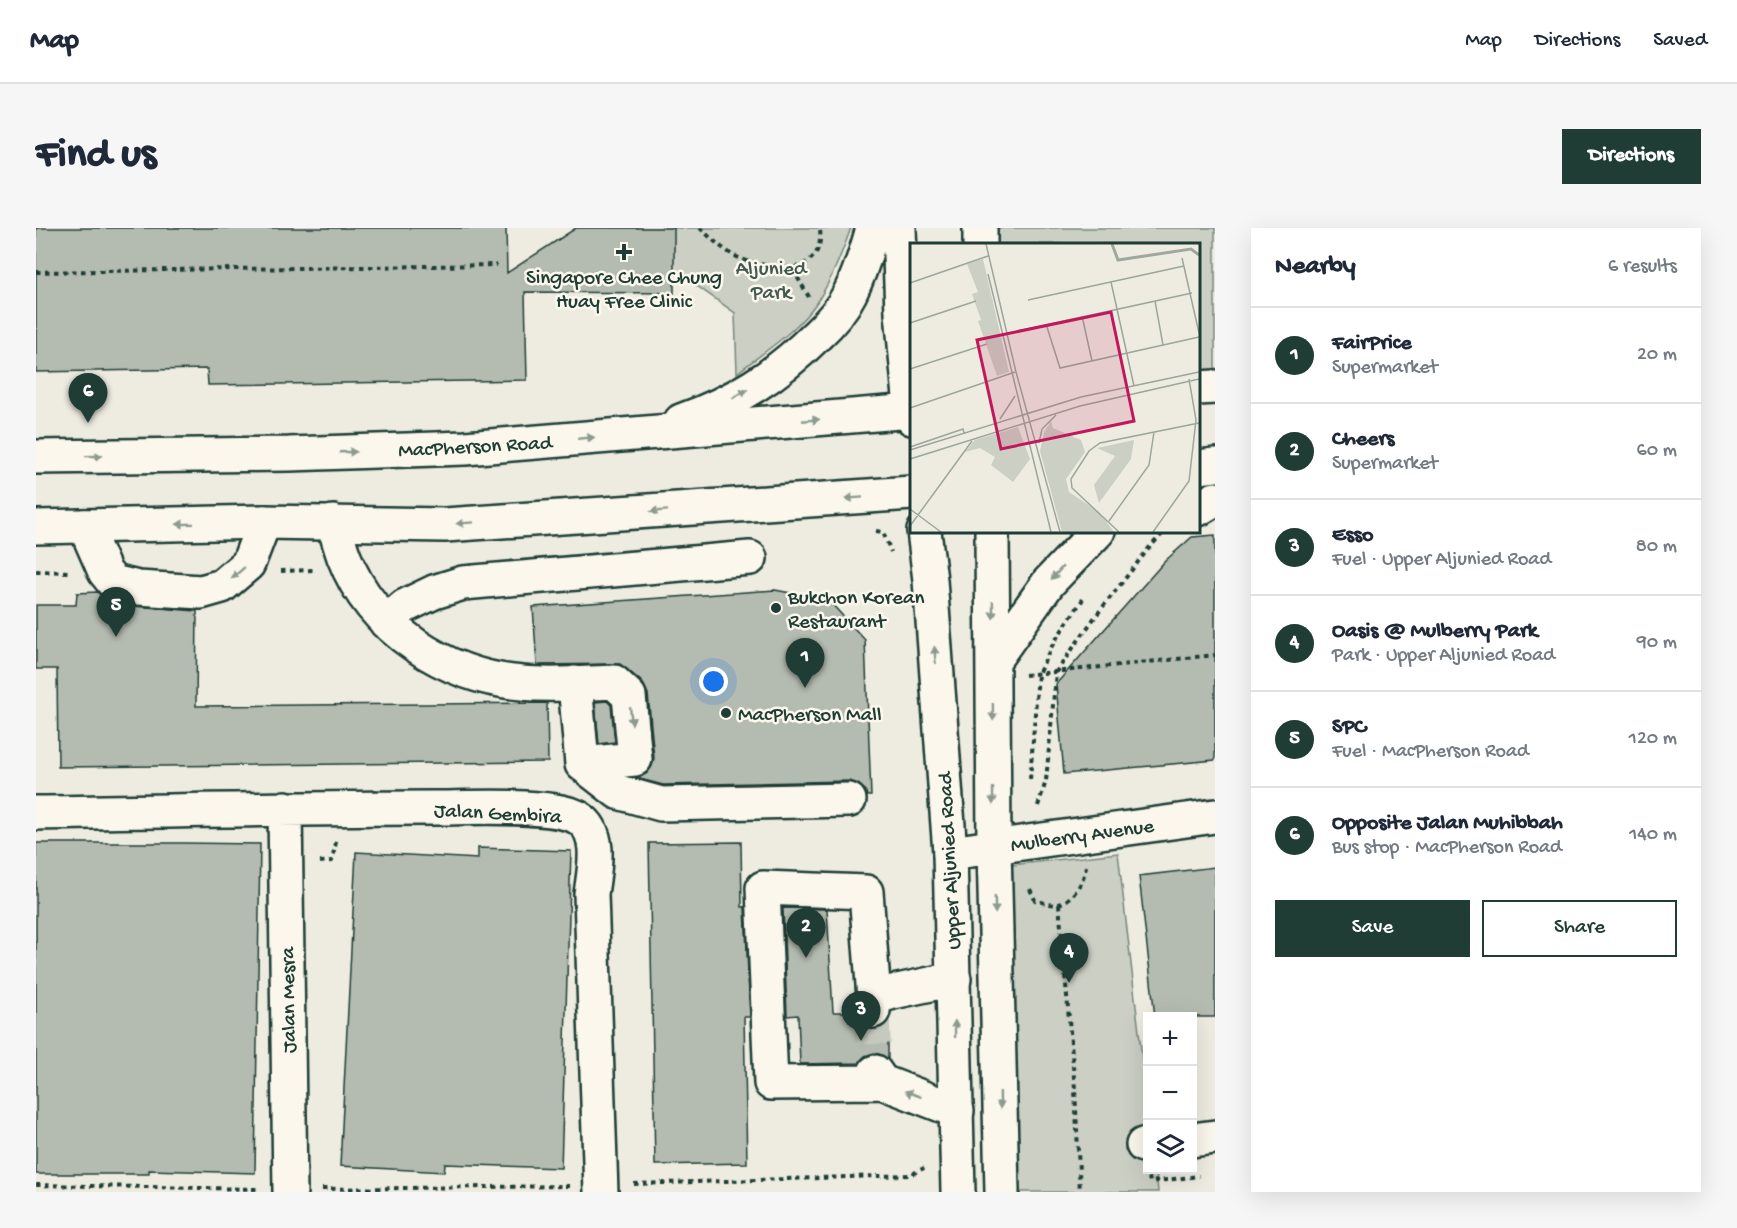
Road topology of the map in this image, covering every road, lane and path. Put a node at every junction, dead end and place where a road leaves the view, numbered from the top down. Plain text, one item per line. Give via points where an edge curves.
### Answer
1 (700, 228) edge
2 (820, 228) edge
3 (873, 228) edge
4 (899, 228) edge
5 (980, 228) edge
6 (981, 243) edge
7 (497, 265) dead end
8 (792, 268) junction
9 (36, 272) edge
10 (812, 303) dead end
11 (1215, 387) edge
12 (1200, 388) edge
13 (910, 394) edge
14 (910, 414) edge
15 (648, 433) junction
16 (36, 457) edge
17 (910, 493) edge
18 (1215, 499) edge
19 (1200, 508) edge
20 (264, 522) junction
21 (333, 522) junction
22 (85, 526) junction
23 (36, 527) edge
24 (871, 531) dead end
25 (924, 532) edge
26 (992, 532) edge
27 (1097, 532) edge
28 (1164, 532) edge
29 (893, 557) dead end
30 (750, 558) dead end
31 (1087, 592) dead end
32 (386, 621) junction
33 (1215, 655) edge
34 (993, 670) junction
35 (1056, 672) junction
36 (1038, 674) junction
37 (575, 683) junction
38 (582, 764) junction
39 (1029, 785) dead end
40 (849, 800) dead end
41 (285, 808) junction
42 (36, 813) edge
43 (1215, 816) edge
44 (1098, 832) junction
45 (1026, 841) junction
46 (994, 846) junction
47 (950, 853) junction
48 (1059, 904) junction
49 (954, 979) junction
50 (957, 1111) junction
51 (1215, 1137) edge
52 (1197, 1139) edge
53 (927, 1166) dead end
54 (601, 1189) edge
55 (290, 1192) edge
56 (958, 1192) edge
57 (1002, 1192) edge
58 (1080, 1192) edge

1 - 8 path via 739,258
2 - 8 path via 821,241 814,257
15 -> 3 main road via 737,397 791,361 826,326 850,294
4 - 13 main road
5 - 6 main road
7 - 9 path
8 - 10 path
11 - 12 main road
15 -> 14 main road, MacPherson Road
16 -> 15 main road, MacPherson Road via 465,448
17 -> 21 main road via 445,525
18 - 19 main road
20 - 21 main road
20 -> 22 main road
20 -> 22 main road via 248,564 222,586 201,592 138,588 113,582
21 - 32 main road via 344,559 362,592
22 - 23 main road
24 - 29 path via 883,532
47 -> 25 main road, Upper Aljunied Road
26 -> 34 main road, Upper Aljunied Road
27 -> 34 main road via 1049,582
28 - 35 path
30 - 32 main road via 463,583 434,591
31 - 36 path
32 - 37 main road via 416,646 449,665 485,678
33 - 35 path
34 - 36 path
34 -> 46 main road, Upper Aljunied Road
35 - 36 path
35 - 45 path via 1046,781 1026,830
36 - 39 path
37 - 38 main road
37 -> 38 main road via 614,682 629,696 635,759
38 - 40 main road via 618,792 661,804
41 - 42 main road, Jalan Gembira
41 - 54 main road, Jalan Gembira via 547,810 569,814 587,825 596,852 591,894
41 - 55 main road, Jalan Mesra
43 - 44 main road, Mulberry Avenue
44 - 45 main road, Mulberry Avenue
44 - 48 path via 1078,888
45 - 46 main road, Mulberry Avenue
45 - 48 path via 1030,889 1035,900
46 - 47 main road, Mulberry Avenue
46 -> 57 main road, Upper Aljunied Road
47 - 49 main road, Upper Aljunied Road
48 - 58 path
50 -> 49 main road, Upper Aljunied Road
50 -> 49 main road via 878,1077 771,1083 763,888 866,892 874,1005 893,992
50 - 56 main road, Upper Aljunied Road
51 - 52 main road
53 - 54 path via 910,1175

